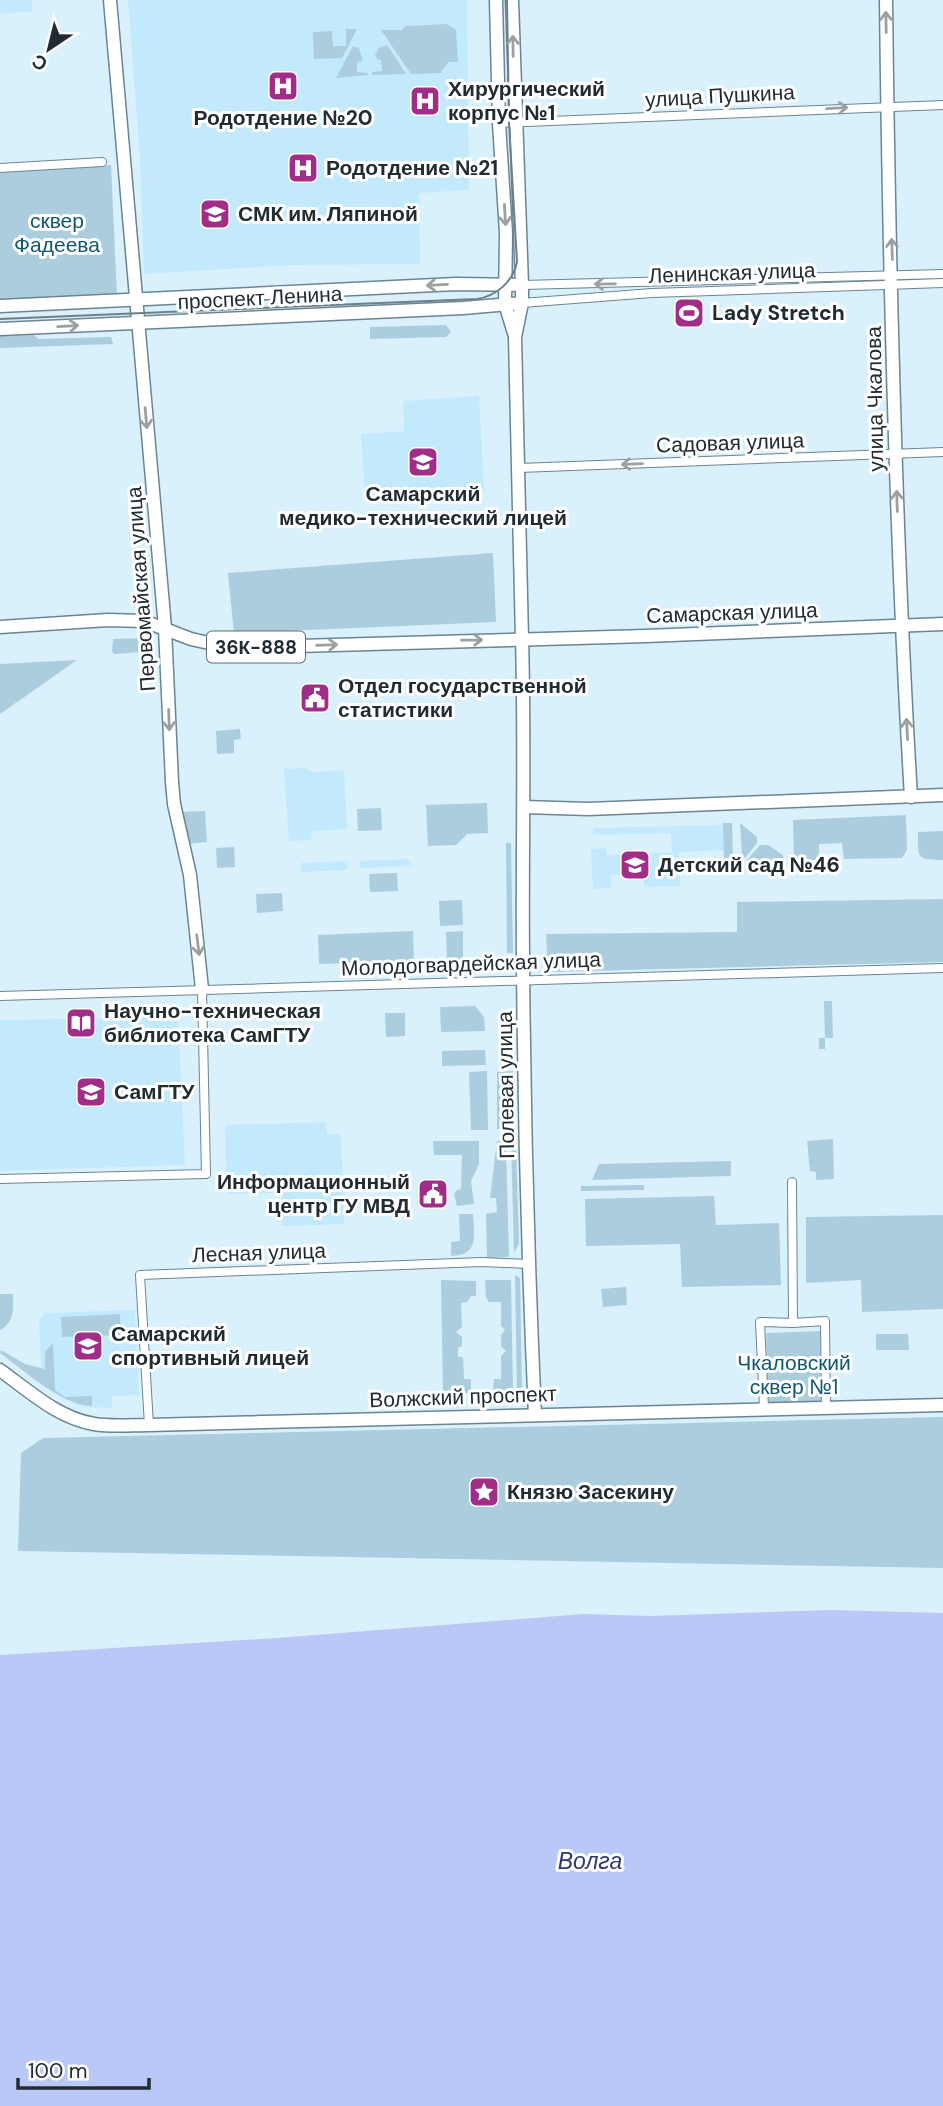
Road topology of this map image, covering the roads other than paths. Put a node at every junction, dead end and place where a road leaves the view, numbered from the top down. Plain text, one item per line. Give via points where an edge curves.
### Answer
1 (110, 0) edge
2 (496, 0) edge
3 (512, 0) edge
4 (886, 0) edge
5 (943, 105) edge
6 (887, 106) junction
7 (499, 123) junction
8 (515, 123) junction
9 (102, 162) dead end
10 (0, 168) edge
11 (943, 274) edge
12 (892, 281) junction
13 (943, 283) edge
14 (505, 284) junction
15 (522, 285) junction
16 (136, 299) junction
17 (522, 303) junction
18 (505, 304) junction
19 (0, 306) edge
20 (138, 322) junction
21 (0, 329) edge
22 (515, 337) junction
23 (943, 452) edge
24 (896, 454) junction
25 (519, 468) junction
26 (943, 624) edge
27 (901, 625) junction
28 (0, 627) edge
29 (165, 628) junction
30 (522, 639) junction
31 (943, 795) edge
32 (911, 797) junction
33 (524, 807) junction
34 (943, 968) edge
35 (523, 979) junction
36 (202, 989) junction
37 (0, 996) edge
38 (0, 1179) edge
39 (792, 1182) dead end
40 (529, 1264) junction
41 (793, 1322) junction
42 (0, 1370) edge
43 (943, 1405) edge
44 (826, 1408) junction
45 (764, 1409) junction
46 (535, 1415) junction
47 (149, 1425) junction

1 - 16 main road, Первомайская улица
2 - 7 main road
8 -> 3 main road
6 -> 4 main road, улица Чкалова
5 - 6 street, улица Пушкина
8 -> 6 street, улица Пушкина
12 -> 6 main road, улица Чкалова
7 - 8 street, улица Пушкина
7 -> 14 main road
8 - 15 main road
9 - 10 street
11 - 12 street, Ленинская улица
12 - 13 street, Ленинская улица
12 -> 15 street, Ленинская улица
12 - 17 street, Ленинская улица
12 - 24 main road, улица Чкалова
14 - 15 main road, проспект Ленина
14 -> 16 main road, проспект Ленина
14 - 18 main road
15 - 17 main road
16 - 19 main road, проспект Ленина
16 - 20 main road, Первомайская улица
17 - 18 main road, проспект Ленина
17 - 22 main road
18 - 20 main road, проспект Ленина
18 - 22 main road
21 -> 20 main road, проспект Ленина
20 -> 29 main road, Первомайская улица
22 - 25 main road, Полевая улица
23 - 24 street, Садовая улица
24 -> 25 street, Садовая улица
27 -> 24 main road, улица Чкалова
25 - 30 main road, Полевая улица
26 - 27 main road, Самарская улица
27 - 30 main road, Самарская улица
32 -> 27 main road, улица Чкалова
28 - 29 main road, 36К-888 via 108,620 144,621
29 -> 30 main road, 36К-888 via 230,648
29 -> 36 main road, Первомайская улица via 174,804 190,875
30 - 33 main road, Полевая улица
31 - 32 main road
32 - 33 main road
33 - 35 main road, Полевая улица
34 - 35 street, Молодогвардейская улица
35 - 36 street, Молодогвардейская улица
35 - 40 main road, Полевая улица
36 - 37 street, Молодогвардейская улица
36 - 38 street, Первомайская улица via 206,1174
39 - 41 street
40 - 46 main road, Полевая улица
40 - 47 street, Лесная улица via 140,1275
41 - 44 street via 825,1321
41 - 45 street via 760,1322
42 - 47 main road, Волжский проспект via 69,1417 97,1424
43 - 44 main road, Волжский проспект
44 - 45 main road, Волжский проспект
45 - 46 main road, Волжский проспект
46 - 47 main road, Волжский проспект

